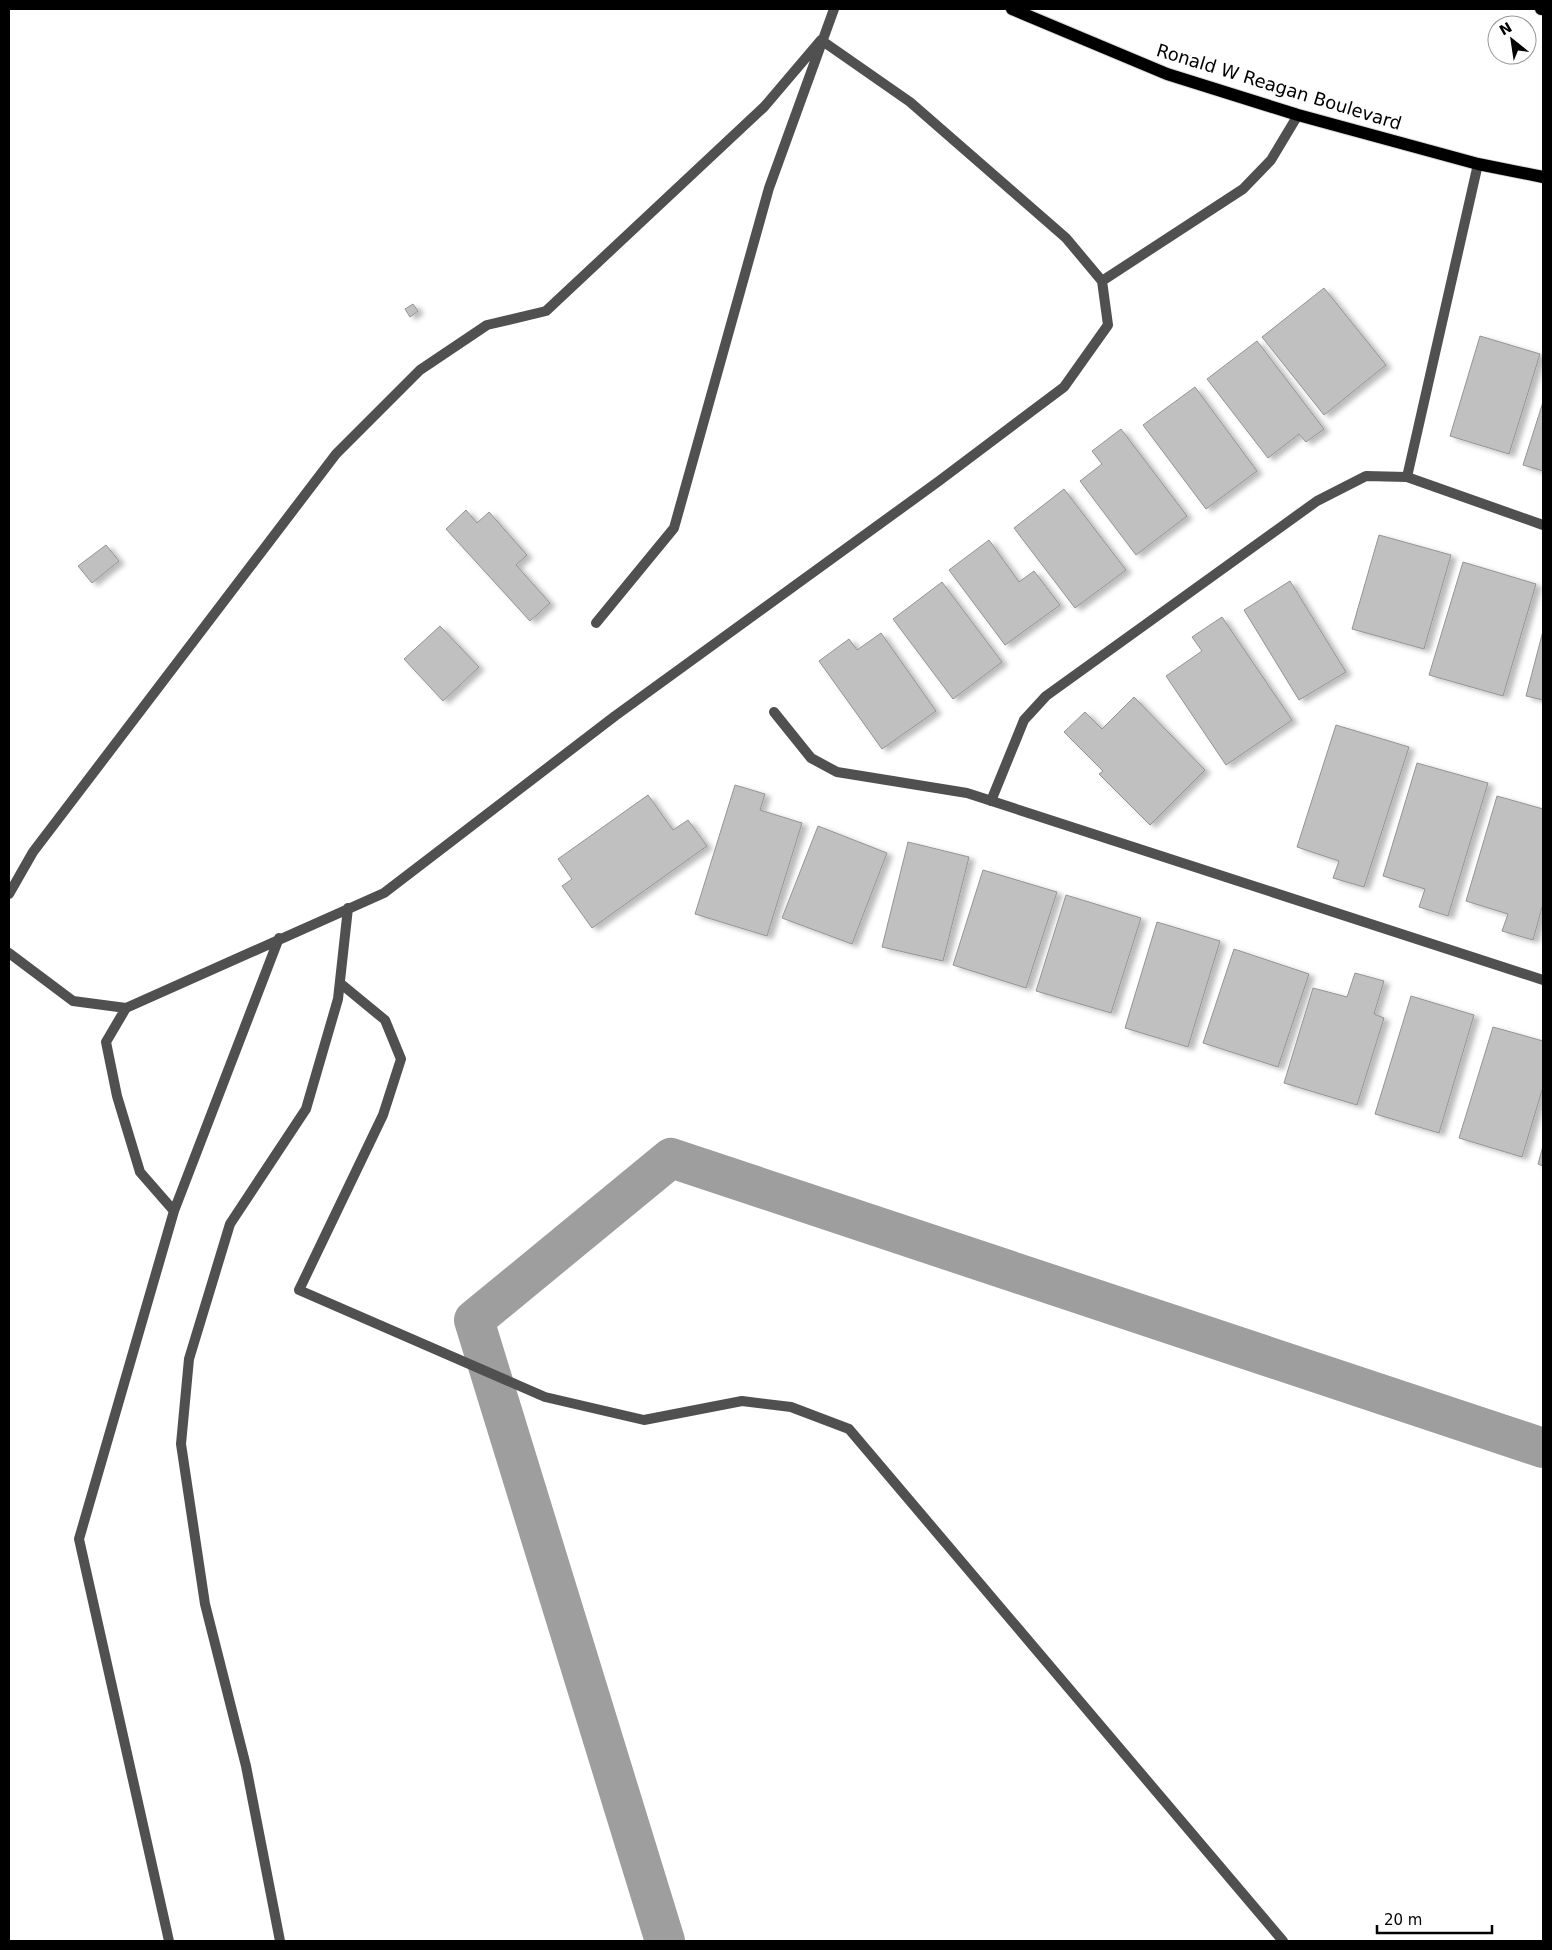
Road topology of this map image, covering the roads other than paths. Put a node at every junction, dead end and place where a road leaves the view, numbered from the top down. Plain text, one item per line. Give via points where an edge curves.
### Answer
1 (834, 9) edge
2 (1012, 9) edge
3 (821, 40) junction
4 (1298, 115) junction
5 (1478, 164) junction
6 (1543, 177) edge
7 (1102, 281) junction
8 (1407, 477) junction
9 (1543, 525) edge
10 (596, 623) dead end
11 (774, 712) dead end
12 (991, 801) junction
13 (9, 894) edge
14 (348, 908) junction
15 (279, 938) junction
16 (9, 952) edge
17 (1543, 980) edge
18 (340, 984) junction
19 (126, 1008) junction
20 (174, 1210) junction
21 (169, 1941) edge
22 (280, 1941) edge
23 (1282, 1941) edge

1 - 3 street
2 - 4 main road, Ronald W Reagan Boulevard via 1167,74
3 - 7 street via 910,102 1066,238
3 - 10 street via 769,188 674,528
3 - 13 street via 764,107 546,311 487,325 420,370 336,454 33,852
4 - 5 main road, Ronald W Reagan Boulevard
4 - 7 street via 1271,160 1243,189
5 - 6 main road, Ronald W Reagan Boulevard
5 - 8 street
7 - 14 street via 1108,325 1064,387 615,716 384,893
8 - 9 street
8 - 12 street via 1366,476 1317,501 1046,696 1024,720
11 - 12 street via 811,758 837,772 967,793
12 - 17 street
14 - 15 street
14 - 18 street
15 - 19 street
15 - 20 street
16 - 19 street via 73,1001
18 - 22 street via 306,1109 230,1224 189,1359 181,1444 205,1604 246,1766
18 - 23 street via 385,1020 401,1059 383,1115 299,1290 544,1397 644,1420 742,1401 791,1407 849,1430
19 - 20 street via 106,1042 117,1096 140,1172
20 - 21 street via 79,1539

